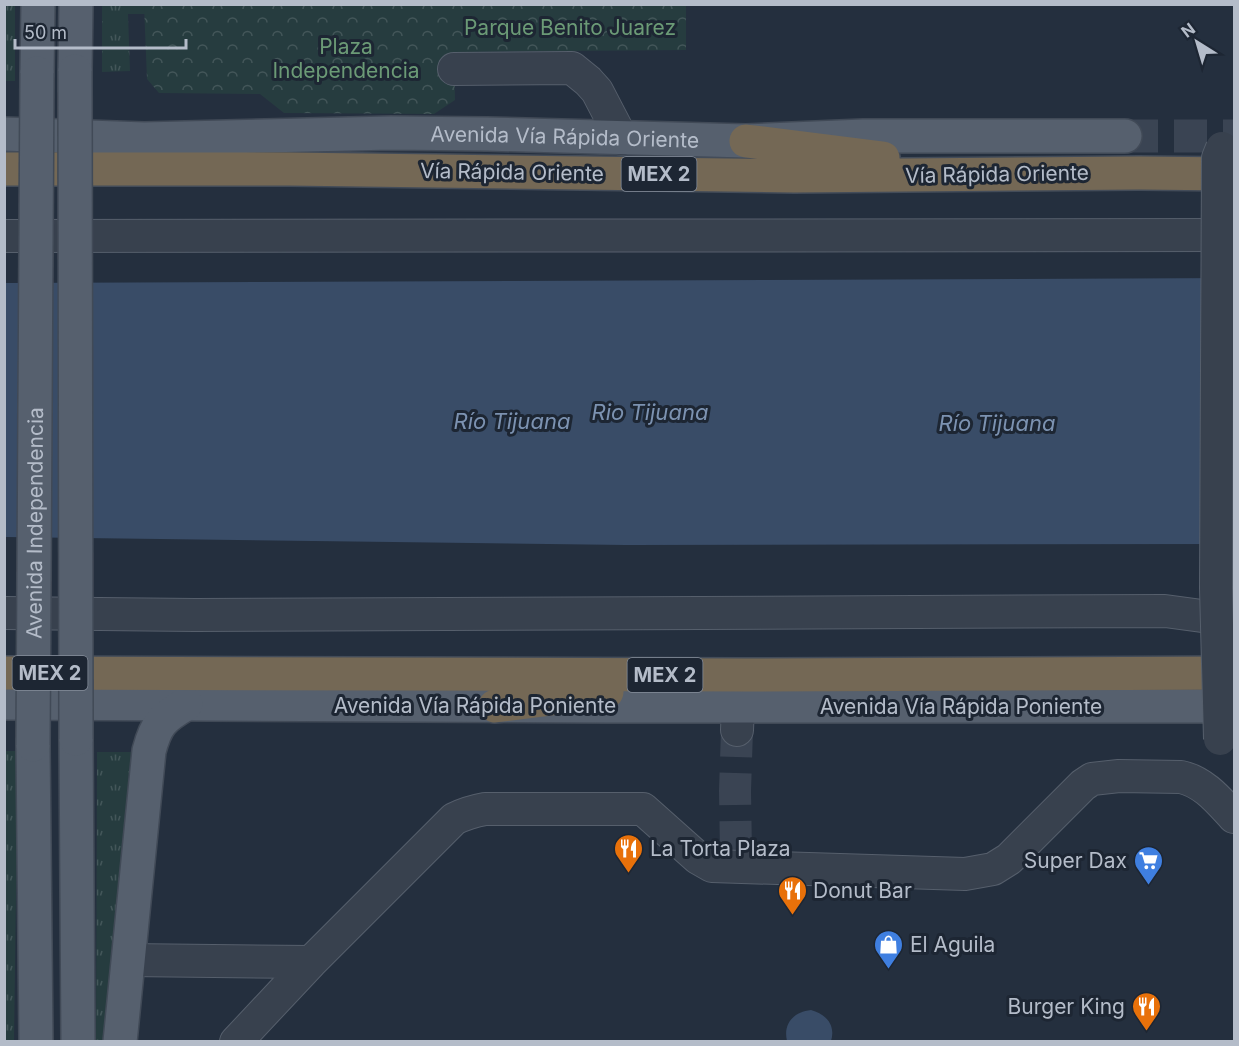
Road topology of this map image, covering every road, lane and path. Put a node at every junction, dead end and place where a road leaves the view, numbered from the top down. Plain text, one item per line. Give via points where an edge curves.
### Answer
1 (38, 4) edge
2 (76, 4) edge
3 (454, 69) dead end
4 (4, 134) edge
5 (1125, 136) tunnel mouth
6 (622, 139) junction
7 (746, 141) junction
8 (1228, 161) edge
9 (4, 169) edge
10 (1013, 174) junction
11 (4, 236) edge
12 (1234, 236) edge
13 (4, 613) edge
14 (1234, 617) edge
15 (1234, 672) edge
16 (4, 673) edge
17 (4, 703) edge
18 (186, 704) junction
19 (740, 704) junction
20 (495, 706) joint
21 (1234, 706) edge
22 (1220, 739) dead end
23 (1234, 817) edge
24 (127, 968) junction
25 (304, 969) junction
26 (36, 1041) edge
27 (78, 1041) edge
28 (120, 1041) edge
29 (236, 1041) edge

1 - 26 main road, Avenida Independencia, bridge via 33,745
2 - 27 main road, Avenida Independencia, bridge
3 - 6 street via 572,68 597,91
4 - 6 main road, Avenida Vía Rápida Oriente via 144,139 391,134
5 - 7 main road, Avenida Vía Rápida Oriente via 863,136
6 - 7 main road, Avenida Vía Rápida Oriente
7 - 10 highway
8 - 10 highway, Vía Rápida Oriente / MEX 2
8 - 22 street, bridge via 1218,158 1216,588
9 - 10 highway, Vía Rápida Oriente / MEX 2 via 794,176
11 - 12 street
13 - 14 street via 1165,611
15 - 19 highway, Avenida Vía Rápida Poniente / MEX 2
16 - 19 highway, Avenida Vía Rápida Poniente / MEX 2
17 - 18 main road, Avenida Vía Rápida Poniente
18 - 20 main road, Avenida Vía Rápida Poniente
18 - 24 main road via 161,721 149,751
19 - 20 highway
19 - 21 main road, Avenida Vía Rápida Poniente
23 - 25 street via 1199,784 1182,777 1100,777 1083,785 1009,859 985,871 966,874 736,860 712,866 644,809 476,810 454,819
24 - 25 street
24 - 28 main road
25 - 29 street

